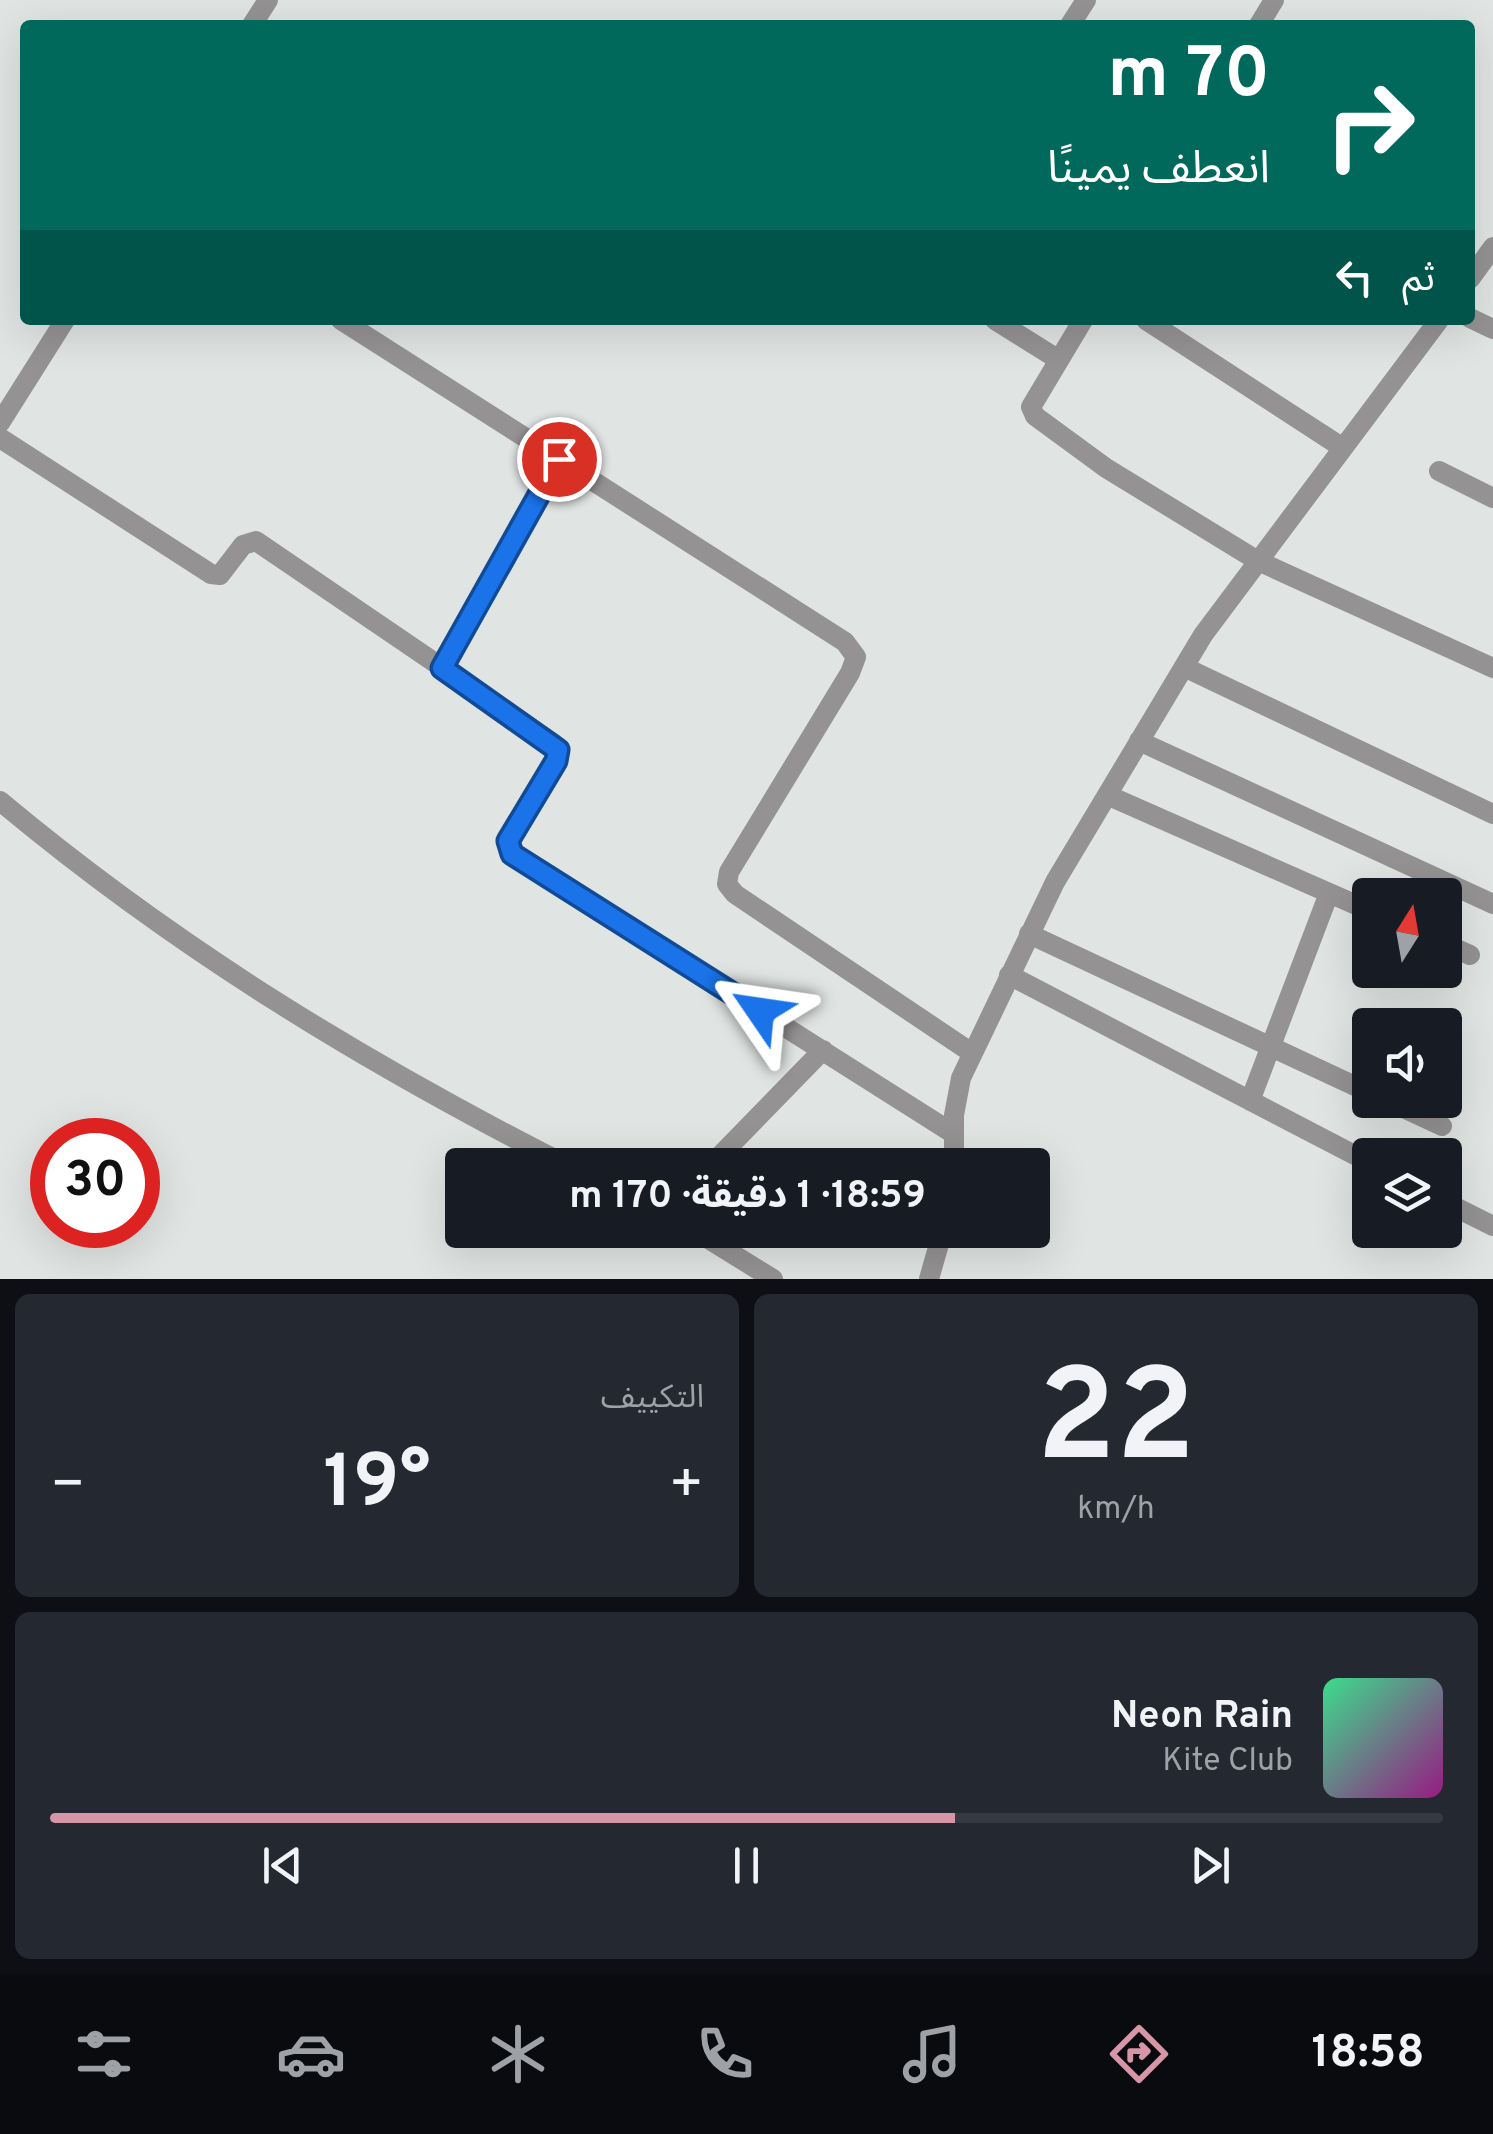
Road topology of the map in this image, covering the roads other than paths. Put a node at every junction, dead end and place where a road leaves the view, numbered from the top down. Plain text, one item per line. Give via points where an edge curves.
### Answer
1 (1493, 247) edge
2 (1475, 271) edge
3 (62, 325) edge
4 (349, 325) edge
5 (1004, 325) edge
6 (1080, 325) edge
7 (1154, 325) edge
8 (1436, 325) edge
9 (1059, 360) junction
10 (0, 423) edge
11 (0, 438) edge
12 (1344, 448) junction
13 (559, 459) junction
14 (1439, 470) dead end
15 (1493, 498) edge
16 (1258, 562) junction
17 (1184, 667) junction
18 (442, 668) junction
19 (1493, 668) edge
20 (1139, 741) junction
21 (1108, 794) junction
22 (0, 801) edge
23 (1493, 814) edge
24 (1329, 892) junction
25 (1352, 903) edge
26 (1493, 904) edge
27 (1029, 934) junction
28 (1462, 951) edge
29 (1470, 955) dead end
30 (1009, 975) junction
31 (1269, 1046) junction
32 (822, 1050) junction
33 (972, 1053) junction
34 (1352, 1085) edge
35 (1250, 1100) junction
36 (1425, 1118) edge
37 (1442, 1126) dead end
38 (954, 1134) junction
39 (534, 1148) edge
40 (727, 1148) edge
41 (954, 1148) edge
42 (1352, 1154) edge
43 (1462, 1210) edge
44 (1493, 1226) edge
45 (723, 1248) edge
46 (938, 1248) edge
47 (773, 1279) edge
48 (929, 1279) edge

1 - 2 street
3 - 10 street
4 - 13 street
5 - 9 street
6 - 9 street
7 - 12 street
8 - 12 street
9 - 16 street via 1031,408 1034,416
11 - 18 street via 216,576 243,545 256,541
12 - 16 street
13 - 18 street
13 - 33 street via 845,642 856,657 726,884
14 - 15 street
16 - 17 street
16 - 19 street
17 - 20 street
17 - 23 street
18 - 32 street via 558,750 508,841 512,854
20 - 21 street
20 - 26 street
21 - 24 street
21 - 27 street
22 - 39 street via 200,954 360,1056
24 - 25 street
24 - 31 street
27 - 30 street
27 - 31 street
28 - 29 street
30 - 33 street
30 - 35 street
31 - 34 street
31 - 35 street
32 - 38 street
32 - 40 street
33 - 38 street via 961,1078
35 - 42 street
36 - 37 street
38 - 41 street
43 - 44 street
45 - 47 street
46 - 48 street

